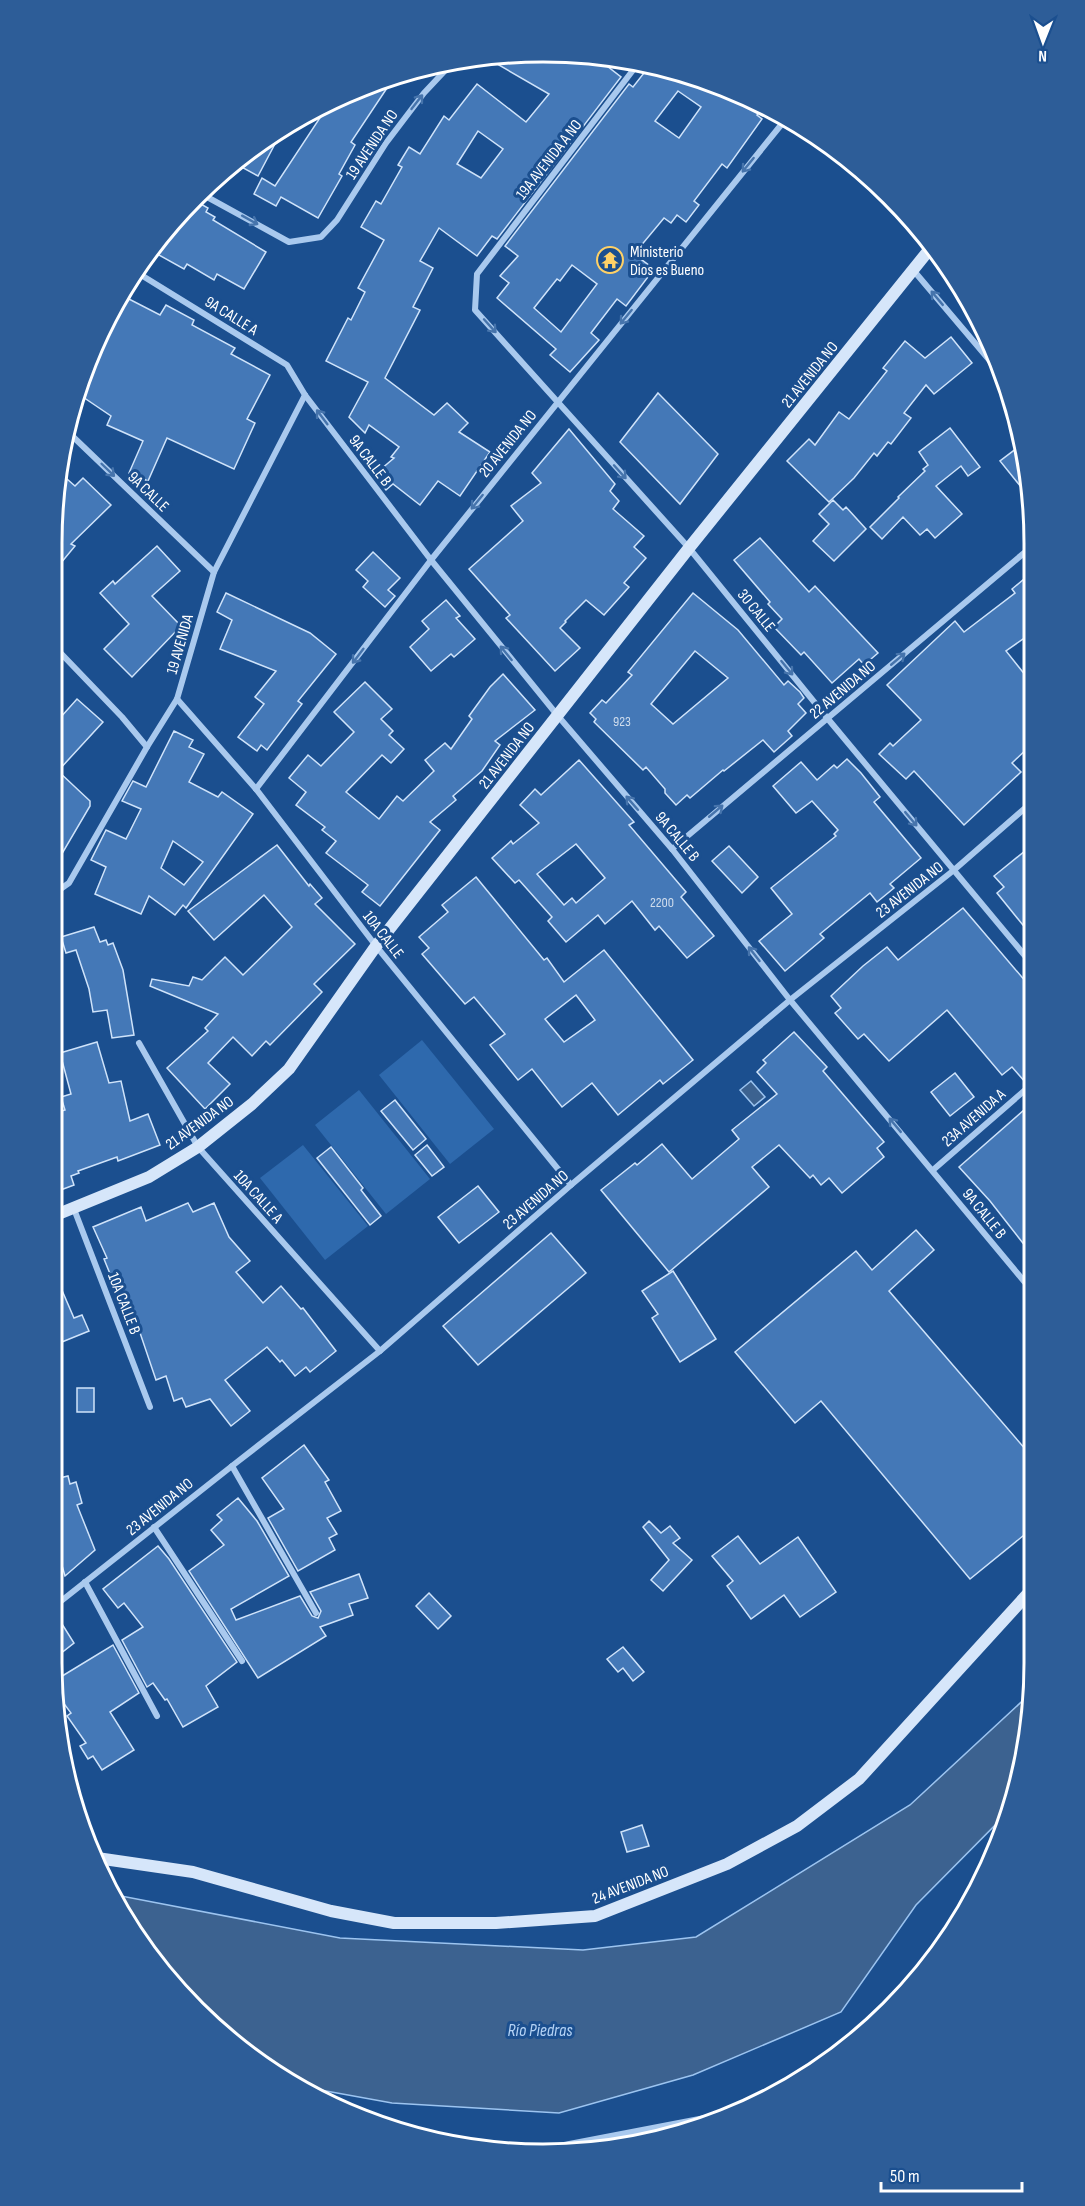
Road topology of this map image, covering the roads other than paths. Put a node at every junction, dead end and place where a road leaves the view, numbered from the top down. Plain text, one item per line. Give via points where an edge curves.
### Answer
1 (633, 70) edge
2 (444, 72) edge
3 (781, 125) edge
4 (207, 197) edge
5 (927, 254) edge
6 (914, 271) junction
7 (477, 274) joint
8 (142, 276) edge
9 (986, 356) edge
10 (305, 395) junction
11 (557, 402) junction
12 (74, 437) edge
13 (689, 548) junction
14 (1024, 553) edge
15 (431, 560) junction
16 (214, 572) junction
17 (62, 654) edge
18 (177, 699) junction
19 (558, 716) junction
20 (828, 718) junction
21 (147, 747) junction
22 (256, 789) junction
23 (1024, 809) edge
24 (672, 849) junction
25 (954, 870) junction
26 (62, 888) edge
27 (376, 946) junction
28 (1024, 953) edge
29 (790, 1000) junction
30 (139, 1043) dead end
31 (1024, 1091) edge
32 (198, 1147) junction
33 (933, 1170) junction
34 (571, 1185) junction
35 (74, 1209) junction
36 (62, 1213) edge
37 (1024, 1281) edge
38 (380, 1351) junction
39 (150, 1407) dead end
40 (232, 1466) junction
41 (154, 1527) junction
42 (85, 1582) junction
43 (1024, 1598) edge
44 (62, 1601) edge
45 (316, 1613) dead end
46 (242, 1661) dead end
47 (156, 1716) dead end
48 (103, 1859) edge
49 (692, 2120) edge
50 (575, 2143) edge

1 - 7 street, 19A AVENIDA A NO
4 -> 2 street, 19 AVENIDA NO via 289,242 321,237 337,220 386,143
3 -> 11 street, 20 AVENIDA NO
5 - 6 street, 21 AVENIDA NO
9 -> 6 street
6 - 13 street, 21 AVENIDA NO
7 -> 11 street, 30 CALLE via 475,310
8 - 10 street, 9A CALLE A via 287,365
15 -> 10 street, 9A CALLE B
10 - 16 street, 19 AVENIDA
11 -> 13 street, 30 CALLE
11 -> 15 street, 20 AVENIDA NO
12 -> 16 street, 9A CALLE
13 - 19 street, 21 AVENIDA NO
13 -> 20 street, 30 CALLE
20 -> 14 street, 22 AVENIDA NO
19 -> 15 street, 9A CALLE B
15 -> 22 street, 20 AVENIDA NO
16 - 18 street, 19 AVENIDA
17 - 21 street
18 - 21 street, 19 AVENIDA
18 - 22 street, 10A CALLE
24 -> 19 street, 9A CALLE B
19 - 27 street, 21 AVENIDA NO
24 -> 20 street, 22 AVENIDA NO
20 -> 25 street, 30 CALLE
21 - 26 street, 19 AVENIDA via 69,883
22 - 27 street, 10A CALLE
23 - 25 street, 23 AVENIDA NO
29 -> 24 street, 9A CALLE B
25 - 28 street, 30 CALLE
25 - 29 street, 23 AVENIDA NO
27 - 32 street, 21 AVENIDA NO via 289,1069
27 - 34 street, 10A CALLE
33 -> 29 street, 9A CALLE B
29 - 34 street, 23 AVENIDA NO
30 - 32 street, 10A CALLE A
31 - 33 street, 23A AVENIDA A
32 - 35 street, 21 AVENIDA NO via 149,1177
32 - 38 street, 10A CALLE A
33 - 37 street, 9A CALLE B
34 - 38 street, 23 AVENIDA NO
35 - 36 street, 21 AVENIDA NO
35 - 39 street, 10A CALLE B
38 - 40 street, 23 AVENIDA NO
40 - 41 street, 23 AVENIDA NO
40 - 45 street
41 - 42 street, 23 AVENIDA NO
41 - 46 street
42 - 44 street, 23 AVENIDA NO
42 - 47 street
43 - 48 street, 24 AVENIDA NO via 859,1779 797,1826 727,1864 595,1916 496,1923 394,1923 331,1911 193,1872
49 - 50 street

